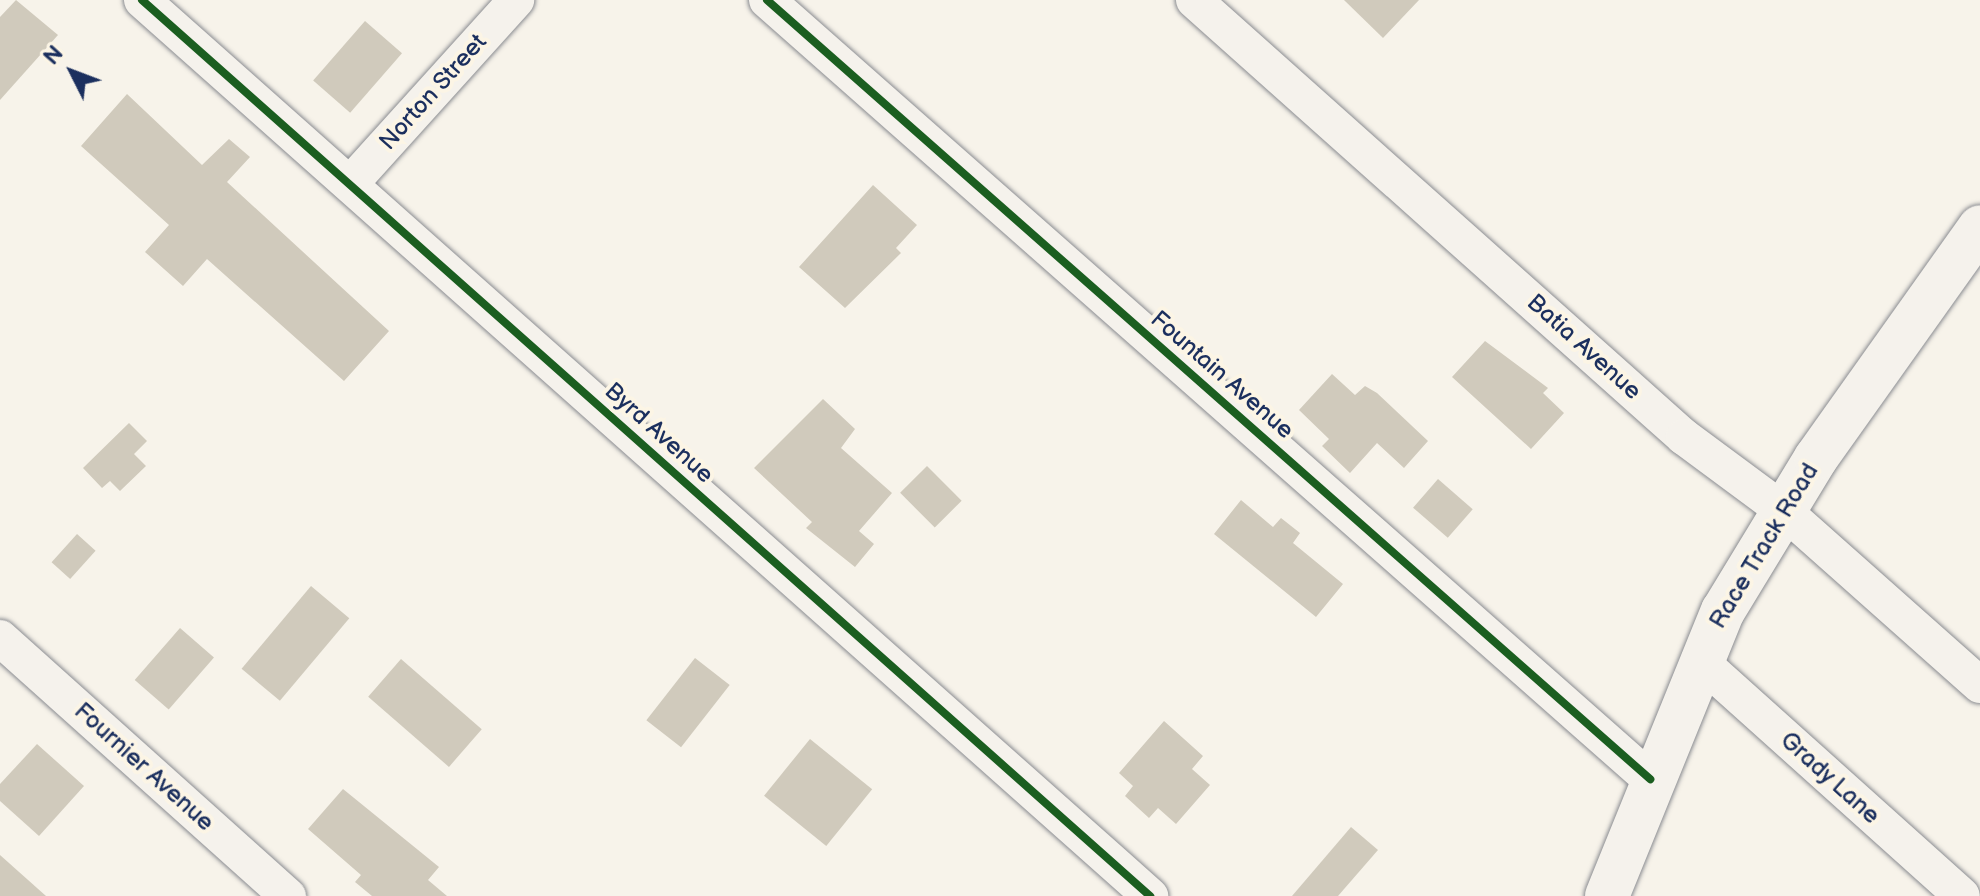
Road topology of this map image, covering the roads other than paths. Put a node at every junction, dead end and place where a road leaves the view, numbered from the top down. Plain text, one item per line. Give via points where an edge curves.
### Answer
1 (142, 0) edge
2 (516, 0) edge
3 (767, 0) edge
4 (1194, 0) edge
5 (350, 184) junction
6 (1980, 227) edge
7 (1784, 511) junction
8 (0, 638) edge
9 (1699, 660) junction
10 (1980, 685) edge
11 (1650, 779) junction
12 (1112, 884) edge
13 (288, 896) edge
14 (1150, 896) edge
15 (1607, 896) edge
16 (1962, 896) edge

1 - 5 street, Byrd Avenue
2 - 5 street, Norton Street
3 - 11 street, Fountain Avenue
4 - 7 street, Batia Avenue via 1684,437
5 - 12 street, Byrd Avenue
6 - 7 street, Race Track Road
7 - 9 street, Race Track Road
7 - 10 street, Batia Avenue
8 - 13 street, Fournier Avenue
9 - 11 street, Race Track Road
9 - 16 street, Grady Lane
11 - 15 street, Race Track Road
12 - 14 street, Byrd Avenue

